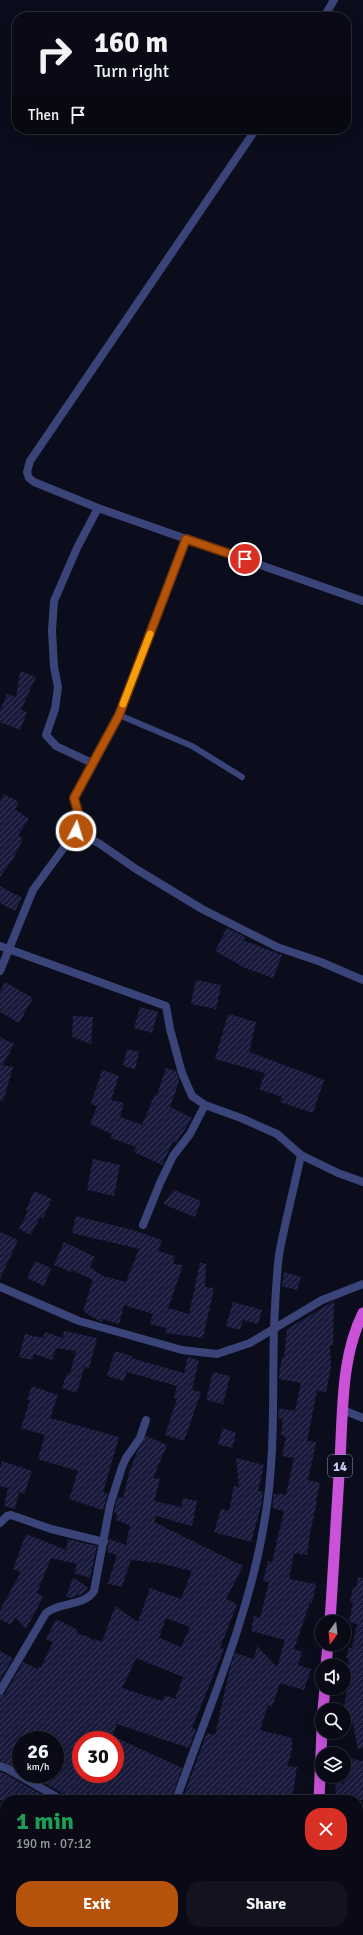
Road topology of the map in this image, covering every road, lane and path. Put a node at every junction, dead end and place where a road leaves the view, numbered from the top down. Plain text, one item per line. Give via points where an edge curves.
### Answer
1 (334, 0) edge
2 (327, 12) edge
3 (253, 134) edge
4 (98, 508) junction
5 (186, 539) junction
6 (363, 601) edge
7 (119, 715) junction
8 (92, 764) junction
9 (242, 777) dead end
10 (76, 831) junction
11 (4, 948) edge
12 (0, 971) edge
13 (363, 980) edge
14 (205, 1105) junction
15 (301, 1154) junction
16 (363, 1182) edge
17 (144, 1225) dead end
18 (363, 1284) edge
19 (0, 1287) edge
20 (363, 1313) edge
21 (274, 1328) junction
22 (343, 1410) junction
23 (363, 1418) edge
24 (146, 1420) dead end
25 (0, 1523) edge
26 (104, 1542) junction
27 (330, 1615) edge
28 (0, 1691) edge
29 (322, 1739) edge
30 (0, 1766) edge
31 (53, 1795) edge
32 (178, 1795) edge
33 (319, 1795) edge

1 - 2 street
3 - 4 street via 27,467 29,478 34,482
4 - 5 street
4 - 8 street via 54,601 52,630 58,687 55,709 46,735 56,746
5 - 6 street
5 - 7 street
7 - 8 street
7 - 9 lane via 192,746
8 - 10 street via 74,798 78,812
10 - 11 street via 34,890
10 - 13 street via 202,909 277,947
11 - 12 street
11 - 14 street via 166,1006 182,1073 192,1096
14 - 15 street via 277,1134
14 - 17 street via 190,1134 173,1156
15 - 16 street via 338,1173
15 - 21 street via 279,1256
18 - 21 street via 322,1300
19 - 21 street via 79,1320 182,1350 217,1354 250,1343
20 - 22 highway, 14 via 353,1336 349,1354
21 - 32 street via 272,1473 261,1540 235,1642
22 - 23 street
22 - 27 highway, 14
24 - 26 street via 140,1438 122,1467 110,1505
25 - 26 street via 7,1516 11,1516 50,1530
26 - 28 street via 92,1595 87,1599 58,1606 46,1613
29 - 33 highway
30 - 31 street

